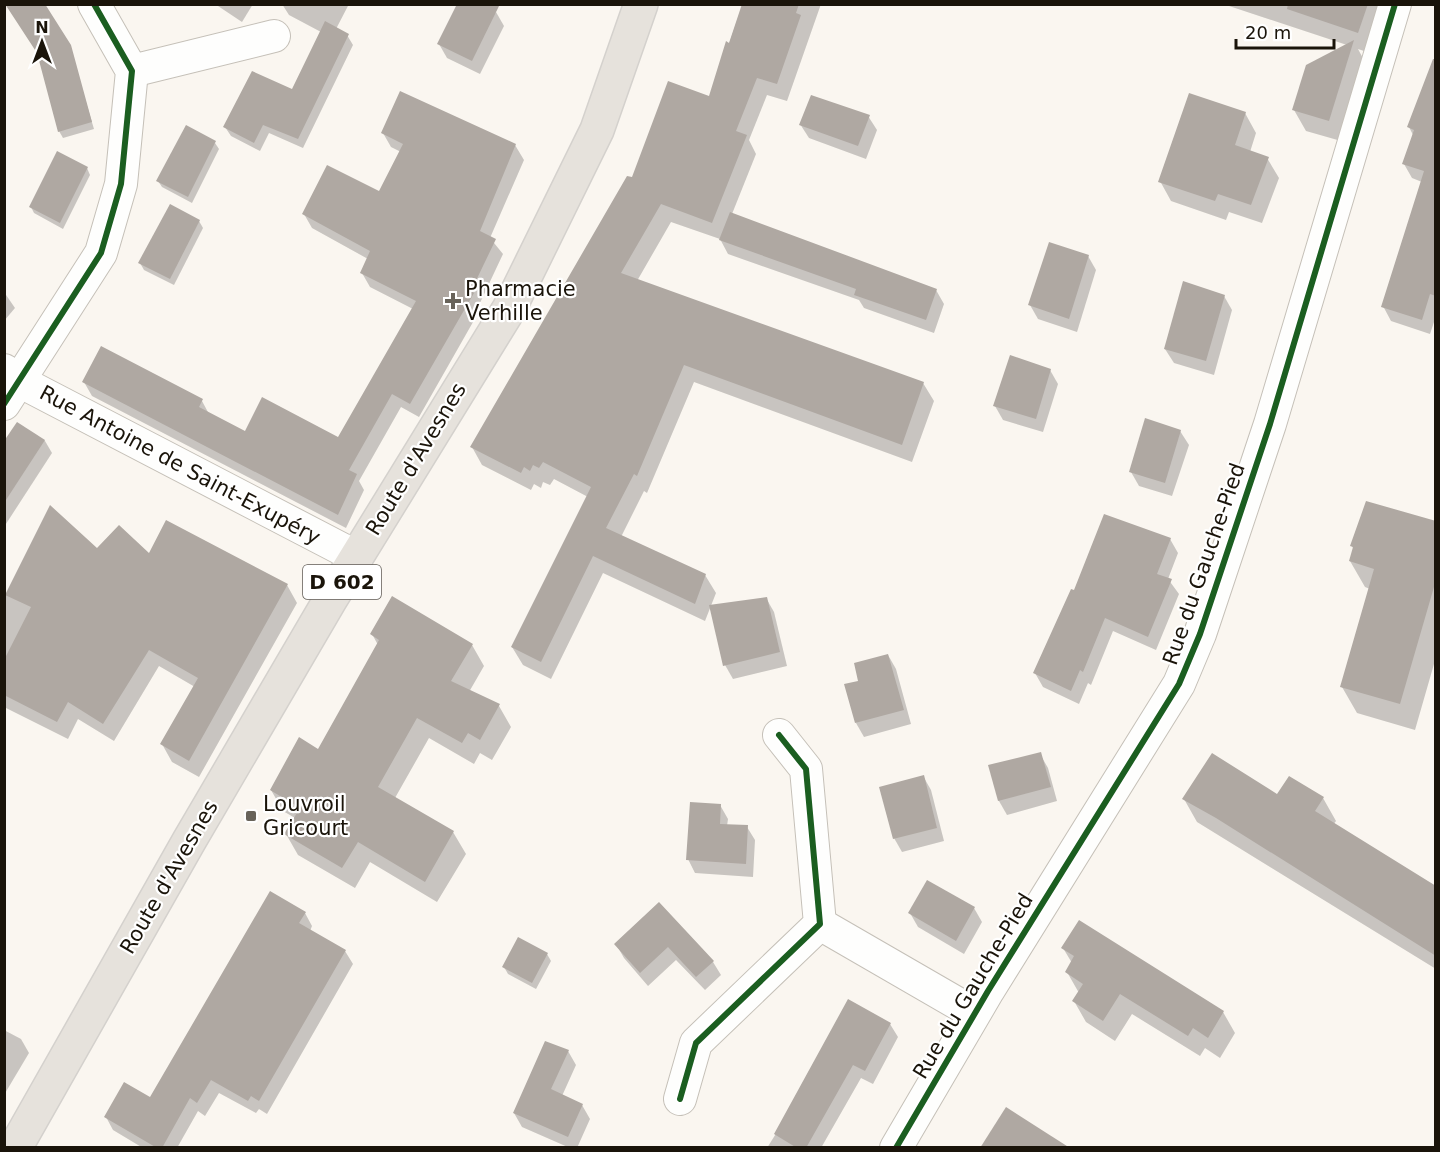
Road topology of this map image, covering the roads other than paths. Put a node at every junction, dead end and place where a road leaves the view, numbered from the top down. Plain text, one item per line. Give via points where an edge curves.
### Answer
1 (94, 4) edge
2 (641, 4) edge
3 (1395, 4) edge
4 (274, 36) dead end
5 (132, 71) junction
6 (9, 385) edge
7 (357, 557) junction
8 (779, 735) dead end
9 (820, 924) junction
10 (974, 1013) junction
11 (680, 1099) dead end
12 (15, 1148) edge
13 (896, 1148) edge

1 - 5 street
2 - 7 main road, Route d'Avesnes / D 602 via 597,130 509,309
3 - 10 street, Rue du Gauche-Pied via 1270,424 1200,634 1183,674
4 - 5 street
5 - 6 street via 121,184 101,253
6 - 7 street, Rue Antoine de Saint-Exupéry
7 - 12 main road, Route d'Avesnes / D 602 via 189,841
8 - 9 street via 806,769
9 - 10 street, Rue du Gauche-Pied
9 - 11 street via 696,1043
10 - 13 street, Rue du Gauche-Pied

